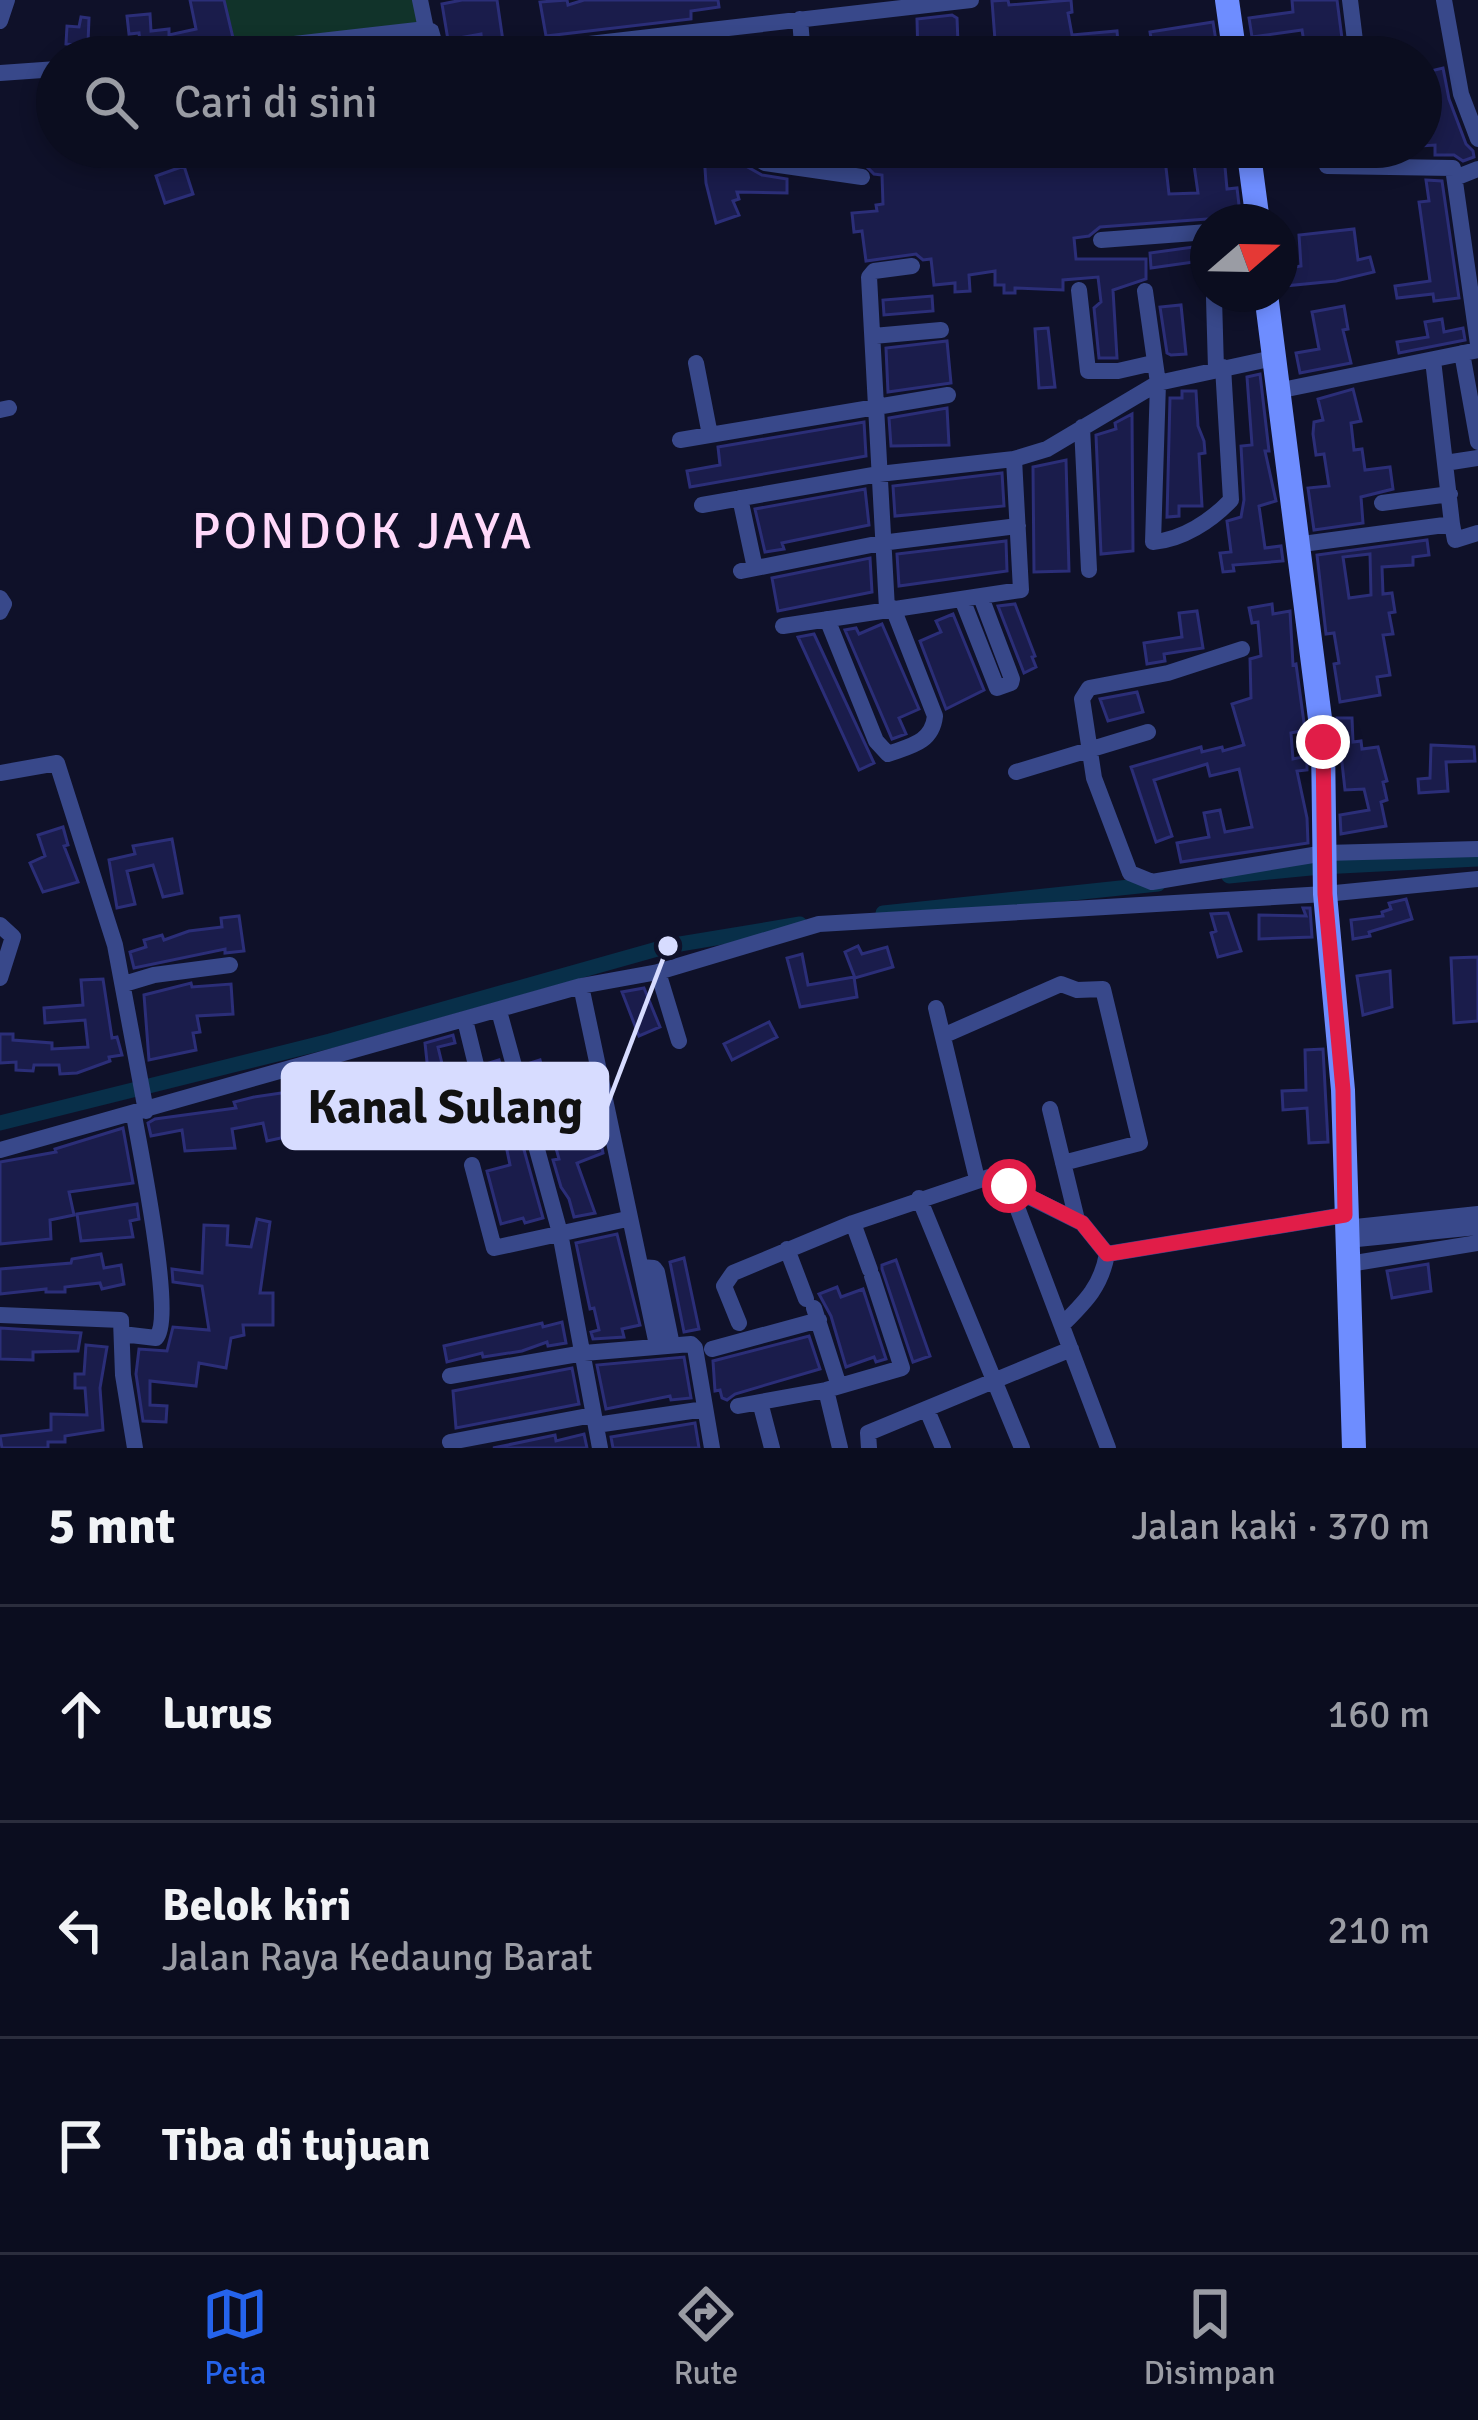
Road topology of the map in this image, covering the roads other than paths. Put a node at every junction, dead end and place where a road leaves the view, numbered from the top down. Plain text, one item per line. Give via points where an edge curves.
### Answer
1 (7, 0) edge
2 (420, 0) edge
3 (971, 0) edge
4 (1227, 0) edge
5 (1350, 0) edge
6 (1444, 0) edge
7 (873, 5) edge
8 (800, 20) junction
9 (0, 21) edge
10 (426, 29) junction
11 (364, 36) edge
12 (433, 36) edge
13 (675, 36) edge
14 (801, 36) edge
15 (1232, 36) edge
16 (1354, 36) edge
17 (36, 70) edge
18 (0, 73) edge
19 (1478, 139) edge
20 (1442, 165) edge
21 (797, 168) edge
22 (1251, 168) edge
23 (1478, 169) edge
24 (862, 178) dead end
25 (1455, 178) junction
26 (1256, 204) edge
27 (1190, 233) edge
28 (1101, 240) dead end
29 (1471, 244) edge
30 (913, 266) dead end
31 (1079, 290) dead end
32 (1145, 291) dead end
33 (1215, 312) edge
34 (1268, 312) edge
35 (940, 330) dead end
36 (873, 336) junction
37 (1473, 349) edge
38 (1273, 358) junction
39 (1433, 360) junction
40 (696, 363) dead end
41 (1153, 363) junction
42 (1220, 368) junction
43 (1158, 383) junction
44 (1277, 391) junction
45 (948, 394) dead end
46 (878, 406) junction
47 (1082, 427) junction
48 (710, 435) junction
49 (680, 440) dead end
50 (1478, 442) edge
51 (1478, 458) edge
52 (1014, 459) junction
53 (1445, 463) junction
54 (879, 474) junction
55 (1450, 494) junction
56 (740, 499) junction
57 (1382, 503) dead end
58 (702, 505) dead end
59 (1453, 524) junction
60 (1018, 526) junction
61 (1478, 533) edge
62 (881, 543) junction
63 (1295, 544) junction
64 (1089, 570) dead end
65 (0, 598) edge
66 (890, 609) junction
67 (0, 612) edge
68 (827, 619) junction
69 (783, 626) dead end
70 (1242, 649) dead end
71 (1148, 732) dead end
72 (1088, 749) junction
73 (1016, 772) dead end
74 (0, 773) edge
75 (1478, 849) edge
76 (1326, 870) junction
77 (1478, 879) edge
78 (0, 926) edge
79 (230, 965) dead end
80 (658, 972) junction
81 (0, 978) edge
82 (124, 984) junction
83 (581, 986) junction
84 (936, 1008) dead end
85 (499, 1011) junction
86 (465, 1020) junction
87 (945, 1035) junction
88 (679, 1041) dead end
89 (1050, 1109) dead end
90 (141, 1110) junction
91 (490, 1122) dead end
92 (0, 1150) edge
93 (1063, 1162) junction
94 (472, 1166) dead end
95 (977, 1179) junction
96 (1009, 1186) junction
97 (919, 1198) junction
98 (1478, 1214) edge
99 (628, 1219) junction
100 (1077, 1220) junction
101 (853, 1223) junction
102 (1478, 1227) edge
103 (1376, 1232) junction
104 (560, 1233) junction
105 (1347, 1237) junction
106 (1478, 1243) edge
107 (787, 1249) junction
108 (1107, 1254) junction
109 (813, 1309) junction
110 (0, 1315) edge
111 (739, 1323) dead end
112 (1062, 1325) junction
113 (122, 1334) junction
114 (664, 1345) junction
115 (712, 1349) dead end
116 (1071, 1349) junction
117 (584, 1353) junction
118 (450, 1376) dead end
119 (993, 1382) junction
120 (833, 1388) junction
121 (760, 1402) junction
122 (738, 1406) dead end
123 (705, 1409) junction
124 (927, 1410) junction
125 (594, 1420) junction
126 (449, 1440) edge
127 (128, 1447) edge
128 (600, 1448) edge
129 (712, 1448) edge
130 (772, 1448) edge
131 (841, 1448) edge
132 (869, 1448) edge
133 (943, 1448) edge
134 (1022, 1448) edge
135 (1108, 1448) edge
136 (1354, 1448) edge

1 - 9 street
2 - 10 street
3 - 7 street
4 - 15 street
5 - 16 street
6 - 19 street
7 - 8 street
8 - 13 street
8 - 14 street
10 - 11 street
10 - 12 street
17 - 18 street
20 - 25 street
21 - 24 street
22 - 26 street
23 - 25 street
25 - 29 street
27 - 28 street
29 - 37 street
30 - 36 street via 869,275
31 - 41 street via 1088,371
32 - 41 street
33 - 42 street
34 - 38 street
35 - 36 street
36 - 46 street
37 - 39 street
37 - 50 street
38 - 42 street
38 - 44 street
39 - 44 street
39 - 53 street
40 - 48 street
41 - 43 street
42 - 43 street
42 - 43 street via 1231,500 1172,541 1153,542
43 - 47 street
44 - 63 street
45 - 46 street
46 - 48 street
46 - 54 street
47 - 52 street
47 - 64 street
48 - 49 street
51 - 53 street
52 - 54 street
52 - 60 street
53 - 55 street
54 - 56 street
54 - 62 street
55 - 57 street
55 - 59 street
56 - 58 street
56 - 62 street via 748,569
59 - 61 street via 1455,540
59 - 63 street
60 - 62 street
60 - 66 street via 1021,590
62 - 66 street
63 - 76 street via 1323,742
65 - 67 street
66 - 68 street
66 - 68 street via 935,716 923,741 888,754
68 - 69 street
70 - 72 street via 1089,688 1081,710
71 - 72 street
72 - 73 street
72 - 76 street via 1113,836 1140,880
74 - 82 street via 57,763
75 - 76 street
76 - 77 street
76 - 80 street via 819,924
76 - 105 street
78 - 81 street via 13,938
79 - 82 street
80 - 83 street
80 - 88 street
82 - 90 street
83 - 85 street
83 - 99 street
84 - 87 street
85 - 86 street
85 - 104 street
86 - 90 street
86 - 91 street
87 - 93 street via 1061,984 1102,989 1140,1143
87 - 95 street
89 - 93 street
90 - 92 street
90 - 113 street via 163,1326 156,1338
93 - 100 street
94 - 104 street via 494,1248
95 - 96 street
95 - 97 street
96 - 100 street
96 - 112 street
97 - 101 street
97 - 119 street
98 - 103 street
99 - 104 street
99 - 114 street via 641,1267 657,1272
100 - 108 street
101 - 107 street
101 - 120 street via 902,1368
102 - 103 street
103 - 105 street
104 - 117 street
105 - 106 street
105 - 108 street
105 - 136 street
107 - 109 street
107 - 111 street via 733,1273 724,1286
108 - 112 street via 1093,1295
109 - 115 street
109 - 120 street
110 - 113 street via 119,1320
112 - 116 street
113 - 127 street
114 - 117 street
114 - 123 street via 695,1348
116 - 119 street
116 - 135 street
117 - 118 street
117 - 125 street
119 - 124 street
119 - 134 street
120 - 121 street
120 - 131 street
121 - 122 street
121 - 130 street
123 - 125 street
123 - 129 street
124 - 132 street via 868,1433
124 - 133 street
125 - 126 street
125 - 128 street

